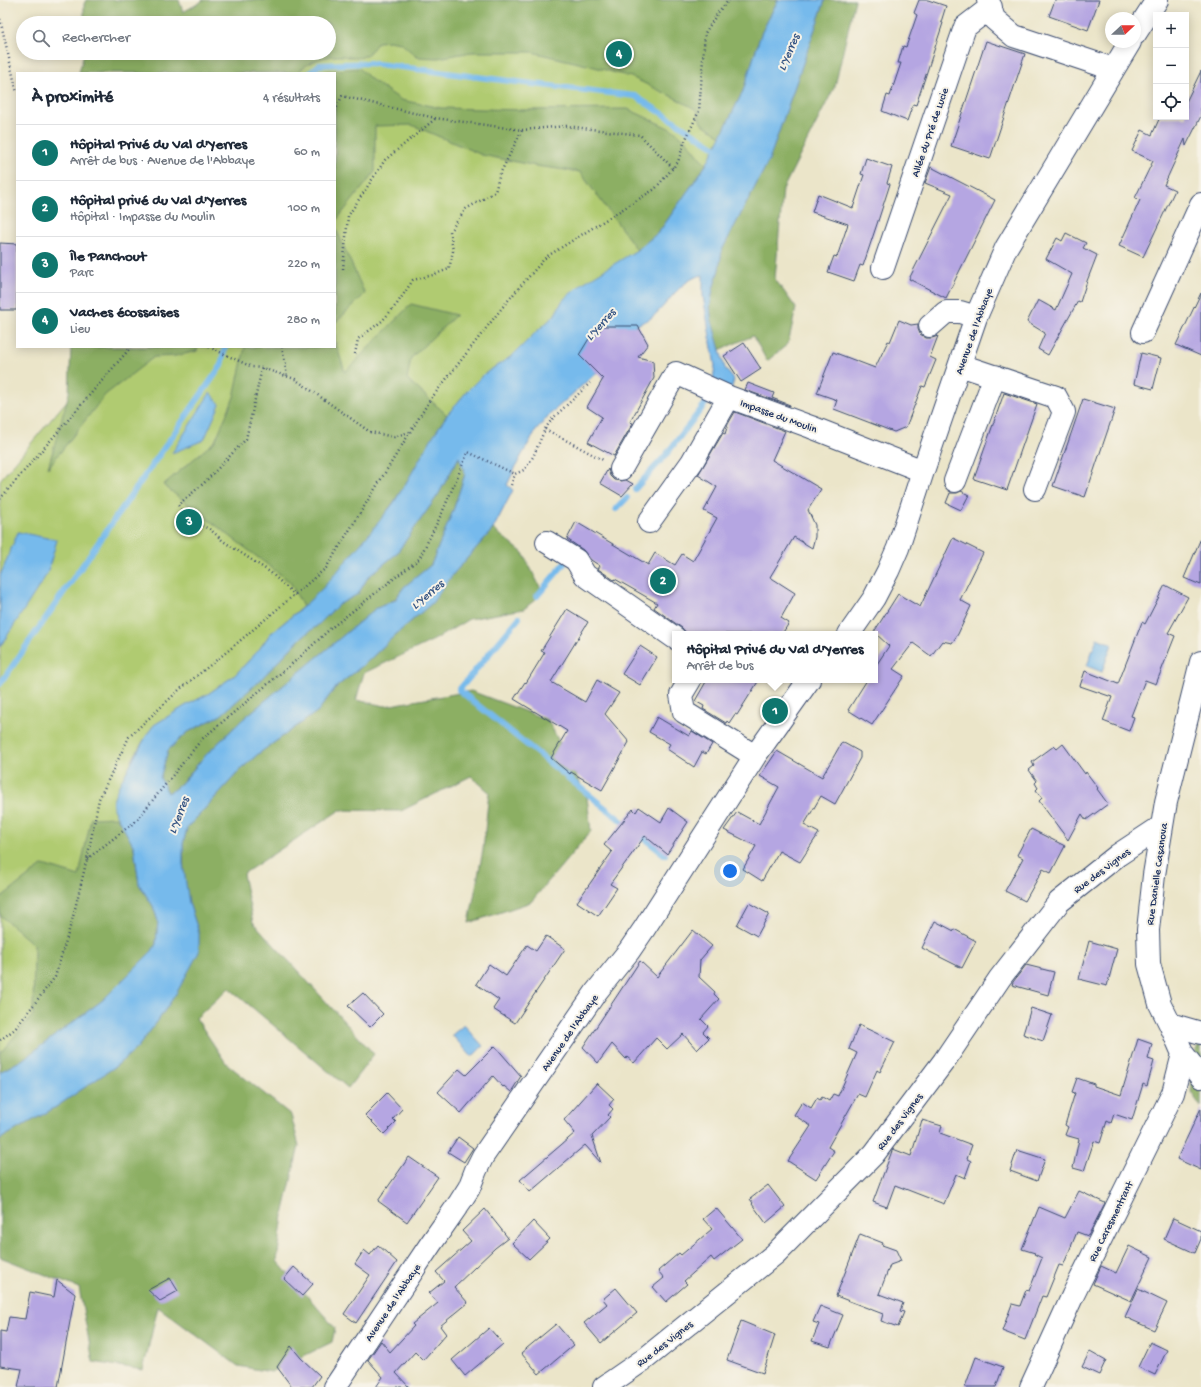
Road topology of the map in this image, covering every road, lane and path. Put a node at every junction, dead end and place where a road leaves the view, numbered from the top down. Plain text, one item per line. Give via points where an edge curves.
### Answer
1 (729, 0) edge
2 (1157, 0) edge
3 (990, 4) edge
4 (0, 19) edge
5 (1141, 25) edge
6 (1126, 48) edge
7 (1113, 68) junction
8 (16, 89) edge
9 (336, 109) edge
10 (435, 118) junction
11 (522, 130) junction
12 (673, 168) junction
13 (1201, 204) edge
14 (883, 268) dead end
15 (343, 269) dead end
16 (976, 317) junction
17 (930, 326) dead end
18 (1143, 332) dead end
19 (130, 348) edge
20 (211, 348) edge
21 (282, 348) edge
22 (355, 354) dead end
23 (960, 365) junction
24 (262, 368) junction
25 (287, 376) junction
26 (995, 376) junction
27 (590, 383) dead end
28 (729, 397) junction
29 (545, 429) junction
30 (410, 432) junction
31 (621, 470) joint
32 (923, 471) junction
33 (515, 474) junction
34 (955, 481) dead end
35 (511, 485) dead end
36 (1035, 489) dead end
37 (0, 499) edge
38 (649, 522) dead end
39 (547, 542) dead end
40 (295, 595) junction
41 (851, 631) edge
42 (672, 636) edge
43 (1201, 662) edge
44 (688, 683) edge
45 (807, 683) edge
46 (732, 724) dead end
47 (759, 751) junction
48 (1162, 826) junction
49 (87, 859) junction
50 (1170, 1024) junction
51 (1201, 1033) edge
52 (0, 1040) edge
53 (1183, 1054) junction
54 (1201, 1077) edge
55 (335, 1387) edge
56 (604, 1387) edge
57 (1031, 1387) edge

1 - 12 path via 718,11 705,33 699,111 678,162
2 - 5 street
3 - 7 street via 994,19 1014,36
3 - 14 street, Allée du Pré de Lucie via 965,27
4 - 8 path
6 - 7 street, Avenue de l'Abbaye
7 - 16 street, Avenue de l'Abbaye via 1006,248
9 - 10 path via 342,96
10 - 11 path
10 - 15 path via 385,160 348,216
11 - 12 path via 566,126 640,135
11 - 22 path via 500,174 495,192 466,209 450,231 453,251 449,269 413,280 382,321 358,339
12 - 30 path via 655,189 546,257 505,304 430,400
13 - 18 street
16 - 17 street via 960,312 946,312
16 - 23 street, Avenue de l'Abbaye
19 - 37 path
20 - 24 path via 252,367
21 - 25 path
23 - 26 street
23 - 32 street, Avenue de l'Abbaye
24 - 25 path
24 - 40 path via 246,439 204,483 178,505 189,519 211,530 223,541 270,572
25 - 30 path via 295,378 370,432 394,437
26 - 34 street
26 - 36 street via 1056,397 1064,412
27 - 29 path
28 - 31 street via 676,373
28 - 32 street, Impasse du Moulin
28 - 38 street, Impasse du Moulin via 692,462
29 - 31 path
29 - 33 path via 533,457 524,470
30 - 40 path via 326,568
32 - 41 street, Avenue de l'Abbaye via 888,571 874,598
33 - 35 path
33 - 49 path via 468,452 419,559 330,628 299,658 202,738 136,821
39 - 42 street via 576,560 585,575
40 - 49 path via 179,690 129,737 99,799
43 - 48 street, Rue Danielle Casanova
44 - 47 street via 681,695 684,712
45 - 47 street, Avenue de l'Abbaye
46 - 47 street
47 - 55 street, Avenue de l'Abbaye via 644,929 596,992 483,1156 469,1188
48 - 50 street, Rue Danielle Casanova via 1148,930 1149,964 1160,1004
48 - 56 street, Rue des Vignes via 1118,855 1059,902 1000,978 944,1061 874,1154 775,1254 646,1358
49 - 52 path via 55,977 15,1029
50 - 51 street
50 - 53 street, Rue Danielle Casanova
53 - 54 street, Rue Danielle Casanova
53 - 57 street, Rue Caresmentrant via 1173,1093 1073,1295

